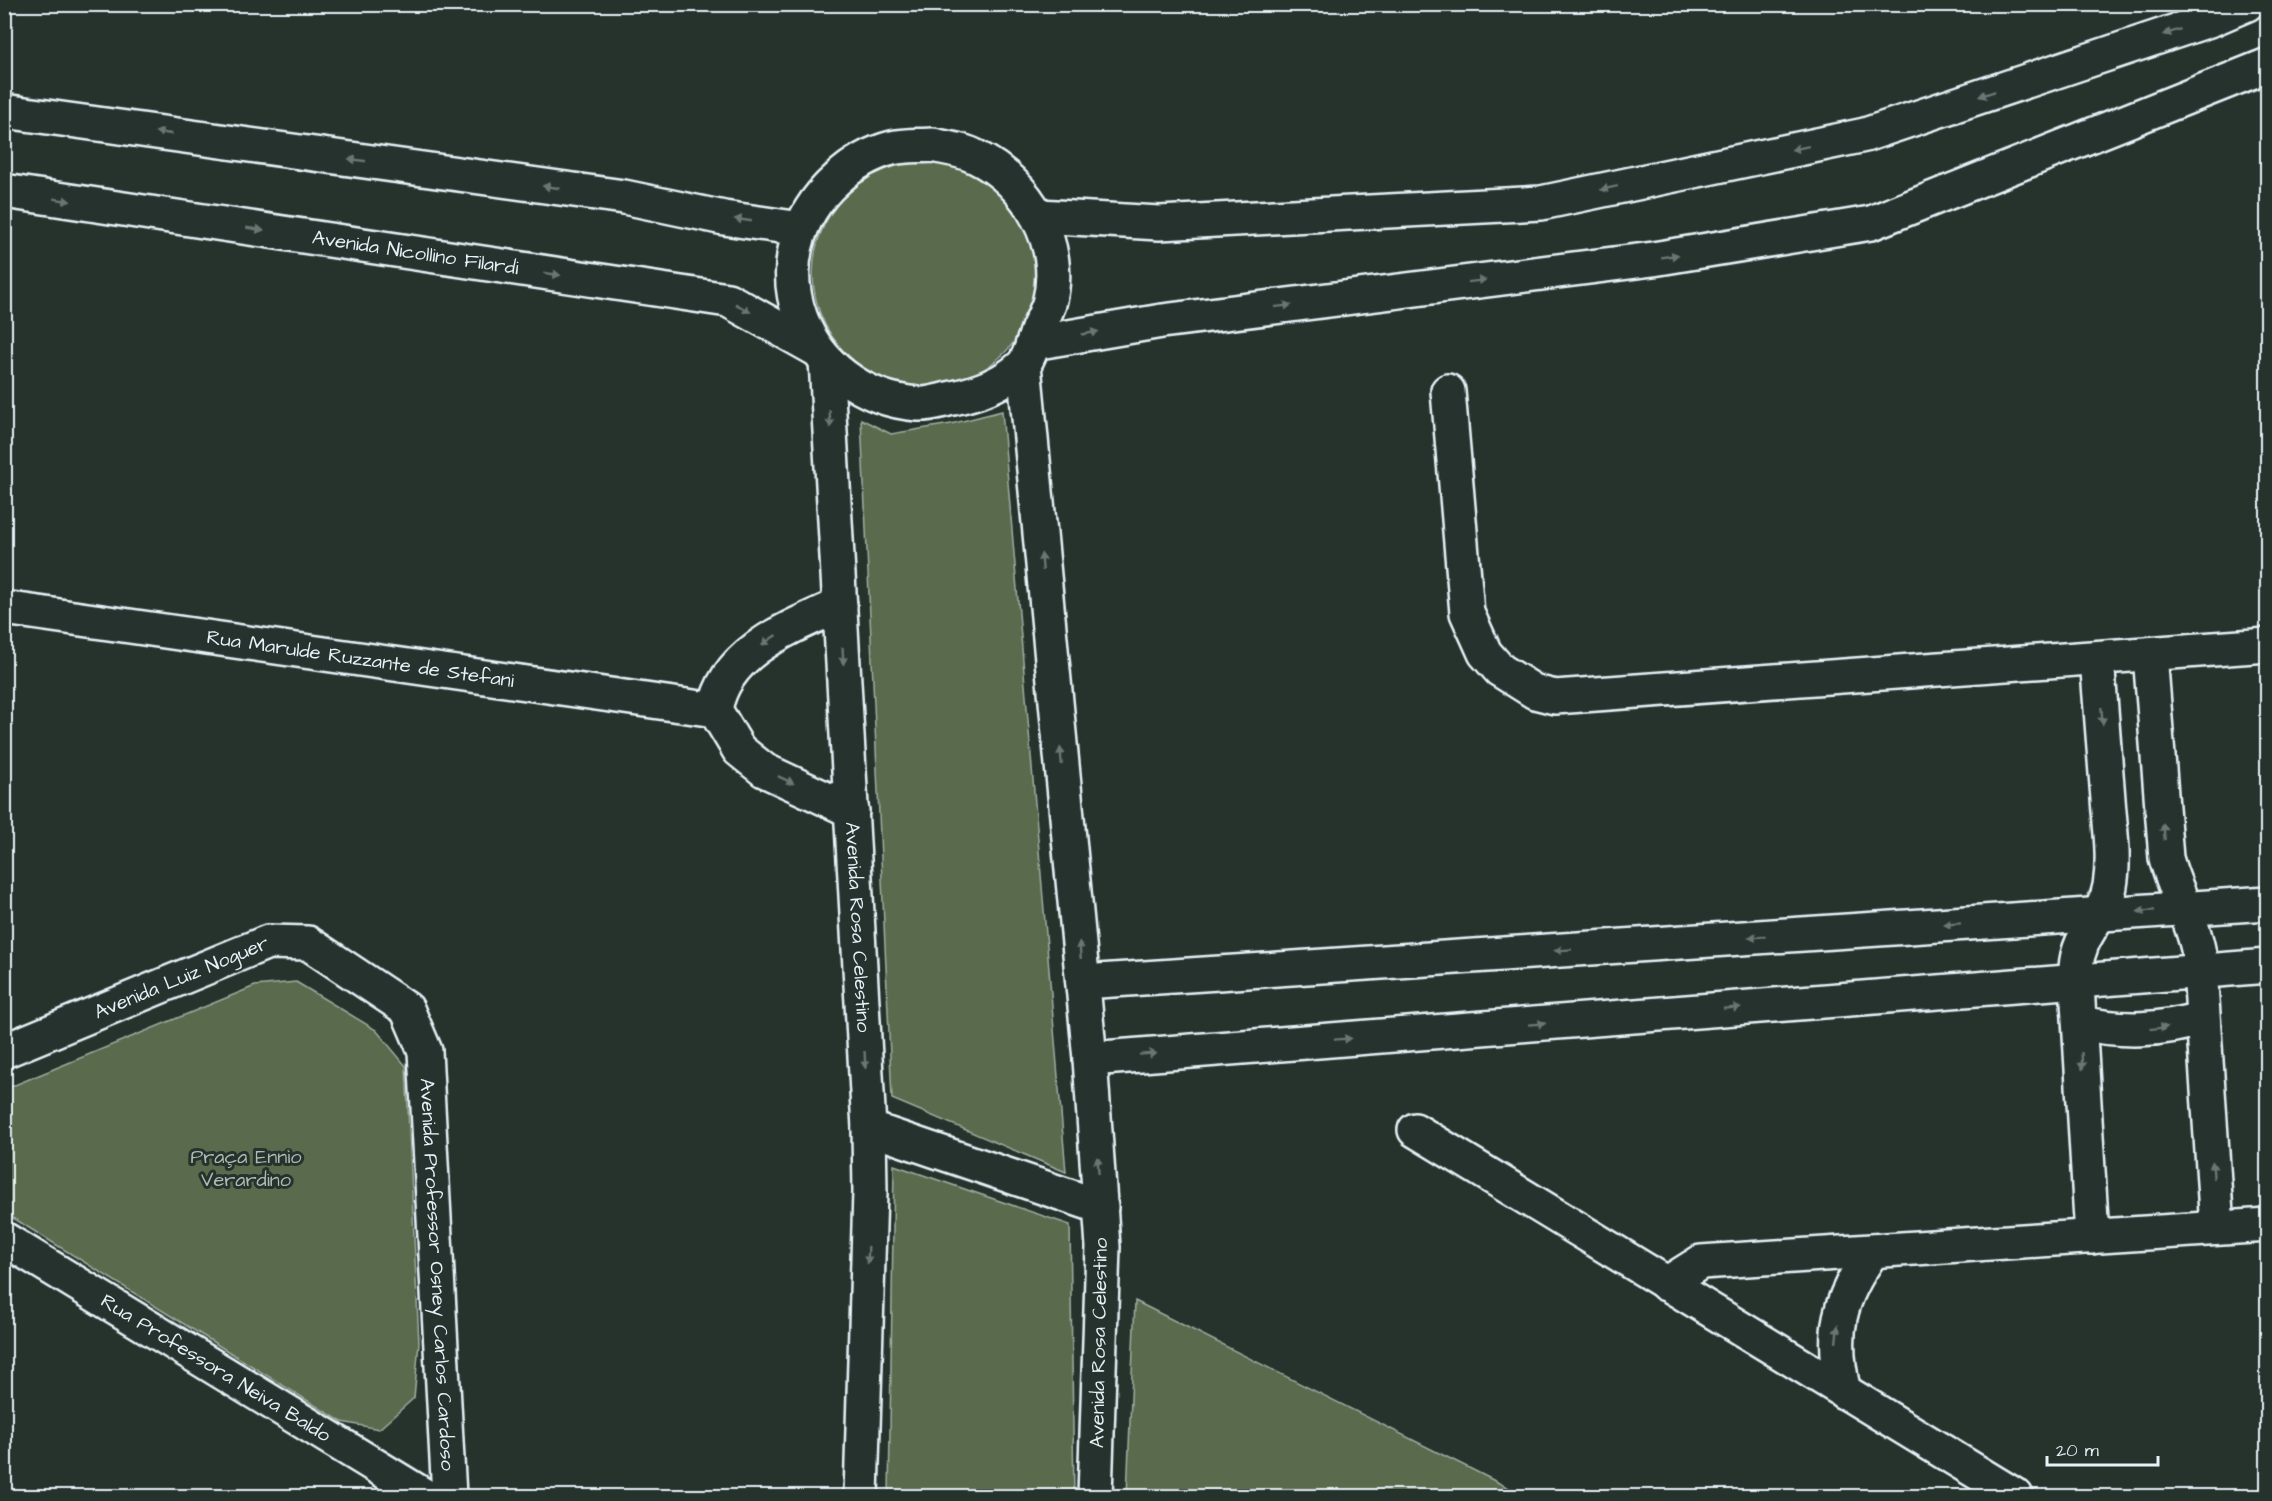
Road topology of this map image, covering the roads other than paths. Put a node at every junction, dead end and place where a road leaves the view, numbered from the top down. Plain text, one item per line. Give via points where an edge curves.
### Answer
1 (2247, 4) edge
2 (2209, 12) edge
3 (2268, 65) edge
4 (4, 111) edge
5 (4, 191) edge
6 (1039, 216) junction
7 (801, 229) junction
8 (820, 354) junction
9 (1028, 354) junction
10 (1448, 391) dead end
11 (840, 605) junction
12 (4, 608) edge
13 (2268, 645) edge
14 (2150, 654) junction
15 (2097, 658) junction
16 (715, 710) junction
17 (852, 811) junction
18 (2268, 903) edge
19 (2183, 908) junction
20 (2101, 914) junction
21 (2268, 966) edge
22 (2200, 971) junction
23 (2078, 981) junction
24 (1083, 982) junction
25 (2203, 1018) junction
26 (2080, 1023) junction
27 (4, 1051) edge
28 (425, 1051) joint
29 (1090, 1059) junction
30 (869, 1128) junction
31 (1415, 1130) dead end
32 (1101, 1207) junction
33 (2268, 1225) edge
34 (2217, 1228) junction
35 (2092, 1237) junction
36 (4, 1239) edge
37 (1873, 1251) junction
38 (1666, 1284) junction
39 (1844, 1392) junction
40 (425, 1497) edge
41 (449, 1497) edge
42 (861, 1497) edge
43 (1095, 1497) edge
44 (2016, 1497) edge

1 - 2 street
2 -> 6 street via 1865,135 1541,203 1159,223
9 -> 3 street via 1162,321 1653,259 1871,223
7 -> 4 street via 624,197
5 -> 8 street, Avenida Nicollino Filardi via 728,300
6 - 7 street via 1012,181 975,156 933,145 891,148 852,165 822,192
6 - 9 street via 1052,258 1049,302
7 - 8 street via 792,269 797,310
8 - 9 street via 842,378 879,398 920,404 980,393
8 -> 11 street, Avenida Rosa Celestino
24 -> 9 street, Avenida Rosa Celestino
10 - 15 street via 1467,613 1485,653 1500,670 1535,692 1555,697
11 -> 16 street via 779,633 737,665 718,694
11 -> 17 street, Avenida Rosa Celestino
12 - 16 street, Rua Marulde Ruzzante de Stefani
13 - 14 street
14 - 15 street
19 -> 14 street via 2166,858
15 -> 20 street via 2113,865
16 -> 17 street via 739,750 764,770
17 -> 30 street, Avenida Rosa Celestino
18 - 19 street
19 -> 20 street
19 - 22 street via 2196,936
20 - 23 street via 2080,943
20 -> 24 street
21 - 22 street
22 - 23 street
22 - 25 street
23 - 26 street
29 -> 23 street
24 - 29 street, Avenida Rosa Celestino
26 -> 25 street via 2156,1029
34 -> 25 street
26 -> 35 street
27 - 28 street, Avenida Luiz Noguer via 268,942 308,944 407,1009
28 - 41 street, Avenida Professor Osney Carlos Cardoso
32 -> 29 street, Avenida Rosa Celestino
30 - 32 street
30 -> 42 street, Avenida Rosa Celestino
31 - 38 street
32 - 43 street, Avenida Rosa Celestino
33 - 34 street
34 - 35 street
35 - 37 street
36 - 40 street, Rua Professora Neiva Baldo
37 - 38 street via 1701,1262
39 -> 37 street via 1836,1342 1839,1317 1846,1293
38 - 39 street
39 - 44 street

